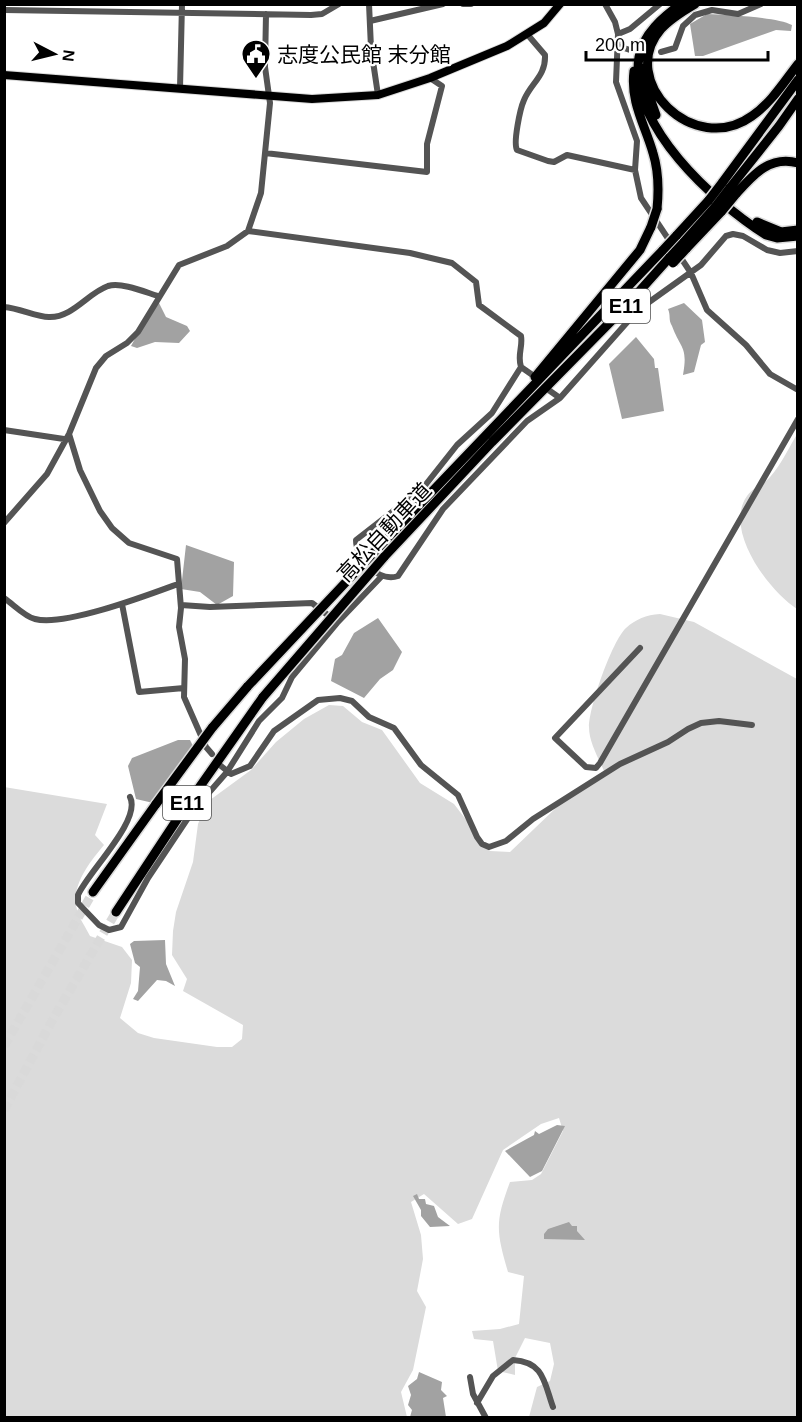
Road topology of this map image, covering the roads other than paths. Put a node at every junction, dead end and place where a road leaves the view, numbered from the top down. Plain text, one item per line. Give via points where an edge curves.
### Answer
1 (182, 4) edge
2 (339, 4) edge
3 (369, 4) edge
4 (443, 4) edge
5 (463, 4) edge
6 (471, 4) edge
7 (560, 4) edge
8 (605, 4) edge
9 (660, 4) edge
10 (681, 4) edge
11 (695, 4) edge
12 (761, 4) edge
13 (5, 7) edge
14 (106, 8) edge
15 (182, 13) junction
16 (266, 14) junction
17 (370, 21) junction
18 (527, 34) junction
19 (618, 34) junction
20 (618, 46) junction
21 (630, 50) dead end
22 (660, 52) dead end
23 (644, 54) junction
24 (798, 64) edge
25 (4, 75) edge
26 (430, 78) junction
27 (798, 80) edge
28 (180, 88) junction
29 (378, 95) junction
30 (269, 96) junction
31 (798, 99) edge
32 (265, 153) junction
33 (798, 163) edge
34 (635, 170) junction
35 (729, 189) junction
36 (715, 206) junction
37 (798, 230) edge
38 (248, 231) junction
39 (798, 236) edge
40 (682, 243) junction
41 (798, 251) edge
42 (669, 256) junction
43 (691, 273) junction
44 (158, 296) junction
45 (4, 307) edge
46 (573, 345) junction
47 (521, 367) junction
48 (553, 368) junction
49 (531, 374) dead end
50 (798, 390) edge
51 (550, 391) dead end
52 (560, 398) junction
53 (798, 419) edge
54 (4, 430) edge
55 (66, 436) junction
56 (4, 523) edge
57 (381, 577) junction
58 (178, 584) junction
59 (4, 598) edge
60 (122, 604) junction
61 (181, 605) junction
62 (337, 623) junction
63 (640, 648) dead end
64 (184, 688) junction
65 (752, 725) dead end
66 (212, 754) dead end
67 (222, 766) dead end
68 (227, 772) junction
69 (130, 797) dead end
70 (93, 892) tunnel mouth
71 (116, 912) tunnel mouth
72 (470, 1377) dead end
73 (477, 1403) junction
74 (553, 1407) dead end
75 (486, 1418) edge

1 - 15 street
2 - 16 street via 322,14
3 - 17 street
4 - 17 street
5 - 6 street
7 - 18 main road via 544,23
8 - 19 street
9 - 19 street
10 - 23 highway via 655,25
11 - 23 highway via 661,29
12 - 22 street via 738,14 712,10 695,15 683,26 675,48
13 - 14 street
14 - 15 street
15 - 16 street
15 - 28 street
16 - 30 street
17 - 29 street
18 - 26 main road
18 - 34 street via 545,55 545,65 523,100 515,140 517,150 548,161 567,155
19 - 20 street
20 - 21 street
20 - 34 street via 616,82 638,141
23 - 24 highway via 664,105 678,119 709,129 725,128 751,117 765,106
23 - 37 highway via 648,95 658,118 686,159 753,219 781,232
23 - 39 highway via 638,75 645,104 657,128 691,172 766,234 777,238
23 - 46 highway, bridge via 632,85 657,169 657,209 640,250
25 - 28 main road
26 - 29 main road
26 - 32 street via 442,86 427,144 427,172
27 - 35 highway, E11
28 - 30 main road
29 - 30 main road via 312,99
30 - 32 street
31 - 35 highway, E11
32 - 38 street via 261,193
33 - 35 highway via 777,161
34 - 43 street via 641,198
35 - 36 highway, bridge
35 - 36 highway, E11, bridge
36 - 40 highway
36 - 40 highway, 高松自動車道 / E11
38 - 44 street via 227,246 179,265
38 - 47 street via 402,252 452,263 476,282 479,305 521,336
40 - 42 highway, 高松自動車道 / E11, bridge
40 - 42 highway, bridge
41 - 43 street via 766,250 734,234 717,243
42 - 46 highway, 高松自動車道 / E11
42 - 46 highway, 高松自動車道 / E11 via 627,305
43 - 50 street via 712,316 746,345 770,374
43 - 52 street via 638,310
44 - 45 street via 107,286 51,318
44 - 55 street via 134,336 96,368
46 - 48 highway
46 - 48 highway, 高松自動車道 / E11
47 - 49 street
47 - 57 street via 492,413 457,446 423,488 356,540 359,554
48 - 70 highway, 高松自動車道 / E11, bridge via 248,686 212,728
48 - 71 highway, 高松自動車道 / E11, bridge via 263,697
51 - 52 street
52 - 57 street via 527,421 443,508 398,576
53 - 63 street via 600,763 591,769 555,738
54 - 55 street
55 - 56 street via 47,474
55 - 58 street via 109,524 129,543 175,556
57 - 62 street
58 - 60 street via 161,594
58 - 61 street
59 - 60 street via 34,620
60 - 64 street via 139,692
61 - 62 street via 312,603
61 - 64 street
62 - 68 street via 292,677 282,698 259,721
64 - 66 street via 187,705
65 - 68 street via 701,723 620,764 533,819 506,841 489,847 477,837 458,795 421,765 394,728 369,717 352,701 318,700 274,731 250,766 241,772
67 - 68 street
68 - 69 street via 192,812 121,927 109,930 78,903 78,895 132,810
72 - 73 street
73 - 74 street via 493,1376 513,1360 537,1367
73 - 75 street

